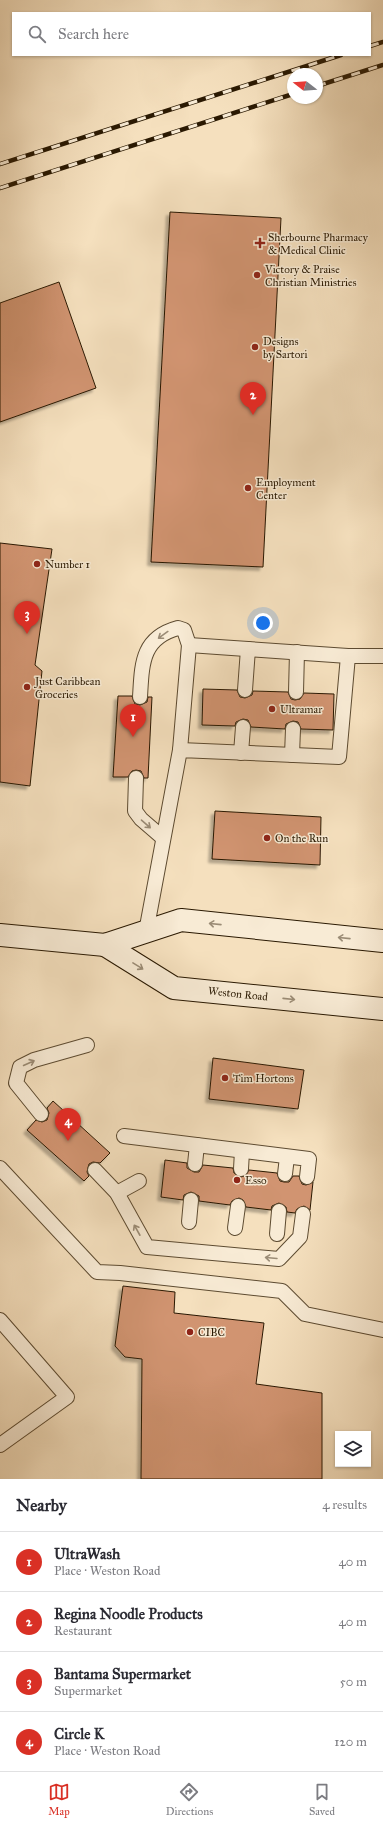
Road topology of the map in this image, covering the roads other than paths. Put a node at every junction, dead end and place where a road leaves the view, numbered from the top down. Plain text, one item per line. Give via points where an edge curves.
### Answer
1 (189, 644) junction
2 (248, 648) junction
3 (297, 652) junction
4 (348, 656) junction
5 (383, 656) edge
6 (246, 690) dead end
7 (296, 692) dead end
8 (140, 697) dead end
9 (243, 727) dead end
10 (293, 729) dead end
11 (180, 750) junction
12 (241, 753) junction
13 (292, 755) junction
14 (136, 778) dead end
15 (163, 838) junction
16 (146, 932) junction
17 (0, 935) edge
18 (383, 941) edge
19 (105, 945) junction
20 (383, 1009) edge
21 (87, 1045) dead end
22 (41, 1114) dead end
23 (124, 1136) dead end
24 (197, 1144) junction
25 (242, 1151) junction
26 (287, 1157) junction
27 (195, 1164) dead end
28 (0, 1168) edge
29 (241, 1169) dead end
30 (94, 1170) dead end
31 (284, 1174) dead end
32 (307, 1177) dead end
33 (139, 1181) dead end
34 (117, 1193) junction
35 (191, 1200) dead end
36 (238, 1206) dead end
37 (279, 1211) dead end
38 (303, 1214) dead end
39 (189, 1222) dead end
40 (235, 1228) dead end
41 (277, 1234) dead end
42 (0, 1320) edge
43 (383, 1330) edge
44 (0, 1445) edge

1 - 2 lane
1 -> 8 lane via 184,630 178,628 167,632 148,648 142,664
1 - 11 lane
2 - 3 lane
2 - 6 lane
3 - 4 lane
3 - 7 lane
4 - 5 lane
4 - 13 lane via 339,757
9 - 12 lane
10 - 13 lane
11 - 12 lane
11 - 15 lane
12 - 13 lane
14 -> 15 lane via 135,811
15 - 16 lane
18 -> 16 main road, Weston Road via 181,920
16 - 19 main road, Weston Road
17 - 19 main road, Weston Road
19 -> 20 main road, Weston Road via 174,988
22 -> 21 lane via 16,1083 20,1067 34,1060
23 - 24 lane
24 - 25 lane
24 - 27 lane
25 - 26 lane
25 - 29 lane
26 - 31 lane
26 - 32 lane via 309,1159
28 - 43 lane via 97,1272 282,1291 305,1314
30 - 34 lane
33 - 34 lane
38 -> 34 lane via 300,1237 279,1259 147,1247
35 - 39 lane
36 - 40 lane
37 - 41 lane
42 - 44 lane via 67,1397

